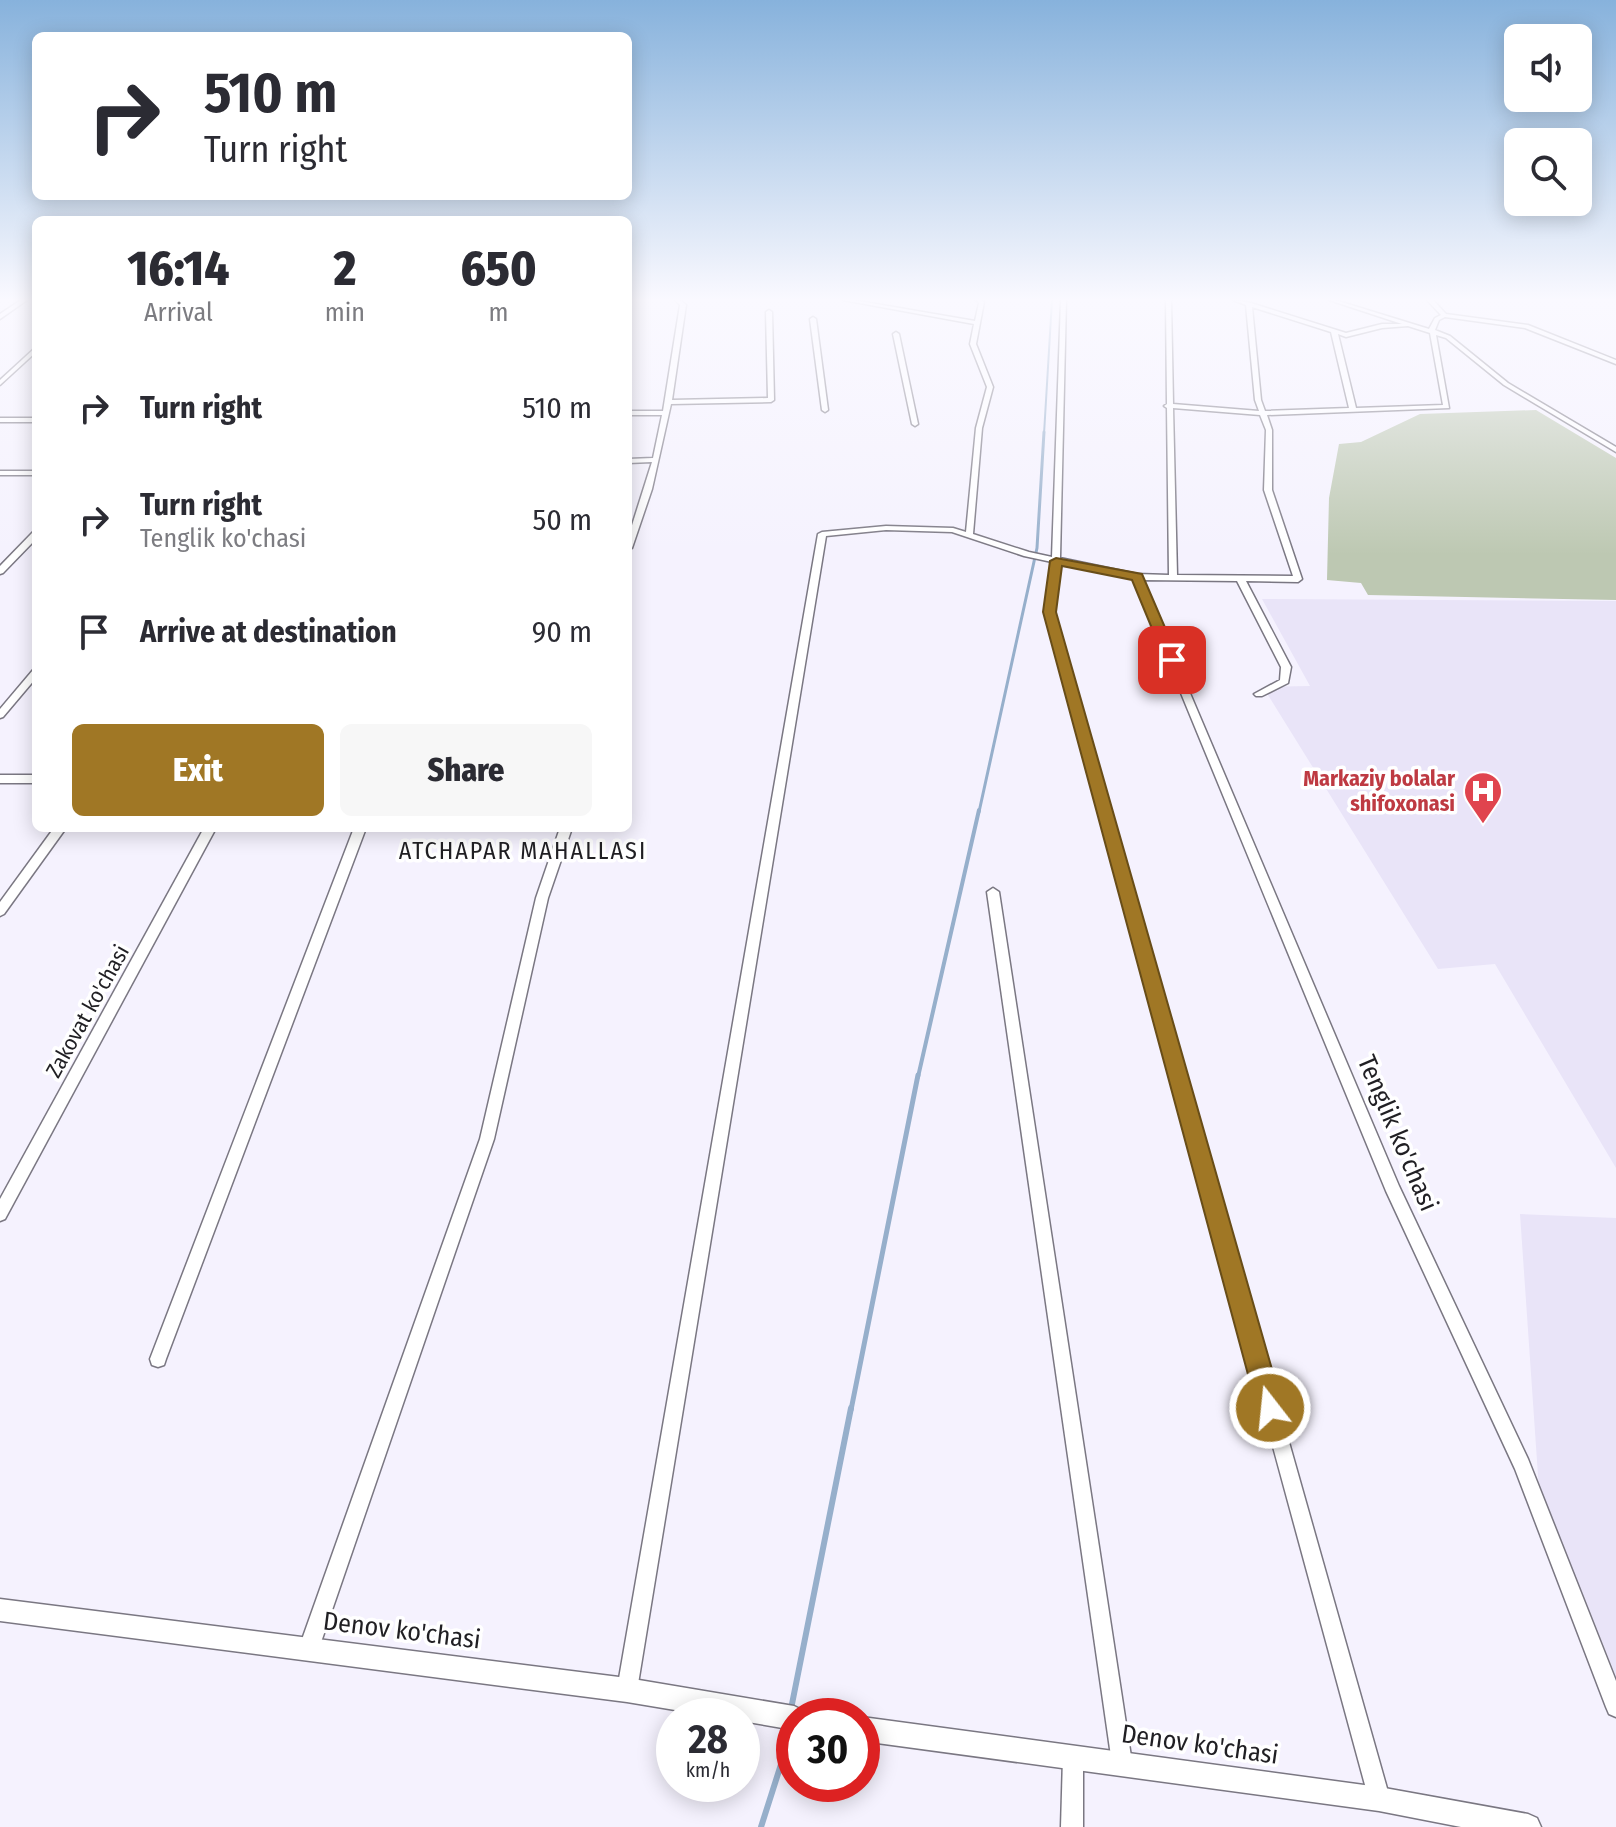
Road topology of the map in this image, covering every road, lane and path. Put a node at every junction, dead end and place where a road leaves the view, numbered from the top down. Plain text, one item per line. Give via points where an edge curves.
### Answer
1 (670, 385) edge
2 (771, 385) edge
3 (822, 385) edge
4 (907, 385) edge
5 (989, 385) edge
6 (1060, 385) edge
7 (1167, 385) edge
8 (1257, 385) edge
9 (1347, 385) edge
10 (1443, 385) edge
11 (1508, 385) edge
12 (667, 402) junction
13 (1167, 406) junction
14 (1353, 409) junction
15 (825, 410) dead end
16 (632, 413) edge
17 (665, 413) junction
18 (1264, 413) junction
19 (0, 420) edge
20 (32, 420) edge
21 (915, 424) dead end
22 (1616, 450) edge
23 (655, 460) junction
24 (632, 461) edge
25 (0, 473) edge
26 (32, 473) edge
27 (970, 533) junction
28 (32, 538) edge
29 (632, 539) edge
30 (1051, 560) junction
31 (0, 571) edge
32 (1173, 576) junction
33 (1137, 577) junction
34 (1240, 578) junction
35 (32, 677) edge
36 (1259, 694) dead end
37 (0, 715) edge
38 (0, 779) edge
39 (32, 779) edge
40 (57, 832) edge
41 (208, 832) edge
42 (358, 832) edge
43 (565, 832) edge
44 (993, 892) dead end
45 (0, 911) edge
46 (0, 1214) edge
47 (158, 1359) dead end
48 (0, 1610) edge
49 (309, 1648) junction
50 (627, 1690) junction
51 (1616, 1707) edge
52 (776, 1715) edge
53 (880, 1731) edge
54 (1073, 1758) junction
55 (1122, 1763) junction
56 (1379, 1799) junction
57 (1072, 1827) edge
58 (1528, 1827) edge

1 - 12 street
2 - 12 street via 771,400
3 - 15 street
4 - 21 street
5 - 27 street via 979,428
6 - 30 street
7 - 13 street
8 - 18 street
9 - 14 street
10 - 14 street via 1447,407
11 - 22 street
12 - 17 street
13 - 18 street
13 - 32 street
14 - 18 street
16 - 17 street
17 - 23 street
18 - 34 street via 1269,430 1268,490 1298,579
19 - 20 street
23 - 24 street
23 - 29 street
25 - 26 street
27 - 30 street
27 - 50 street via 886,528 822,534
28 - 31 street
30 - 33 street
30 - 56 street via 1050,612
32 - 33 street
32 - 34 street
33 - 51 street, Tenglik ko'chasi via 1393,1191 1522,1465
34 - 36 street via 1286,667 1285,681
35 - 37 street
38 - 39 street
40 - 45 street
41 - 46 street, Zakovat ko'chasi
42 - 47 street
43 - 49 street via 542,898 487,1139
44 - 55 street
48 - 49 street, Denov ko'chasi
49 - 50 street, Denov ko'chasi
50 - 52 street, Denov ko'chasi
53 - 54 street, Denov ko'chasi
54 - 55 street, Denov ko'chasi
54 - 57 street
55 - 56 street, Denov ko'chasi
56 - 58 street, Denov ko'chasi

